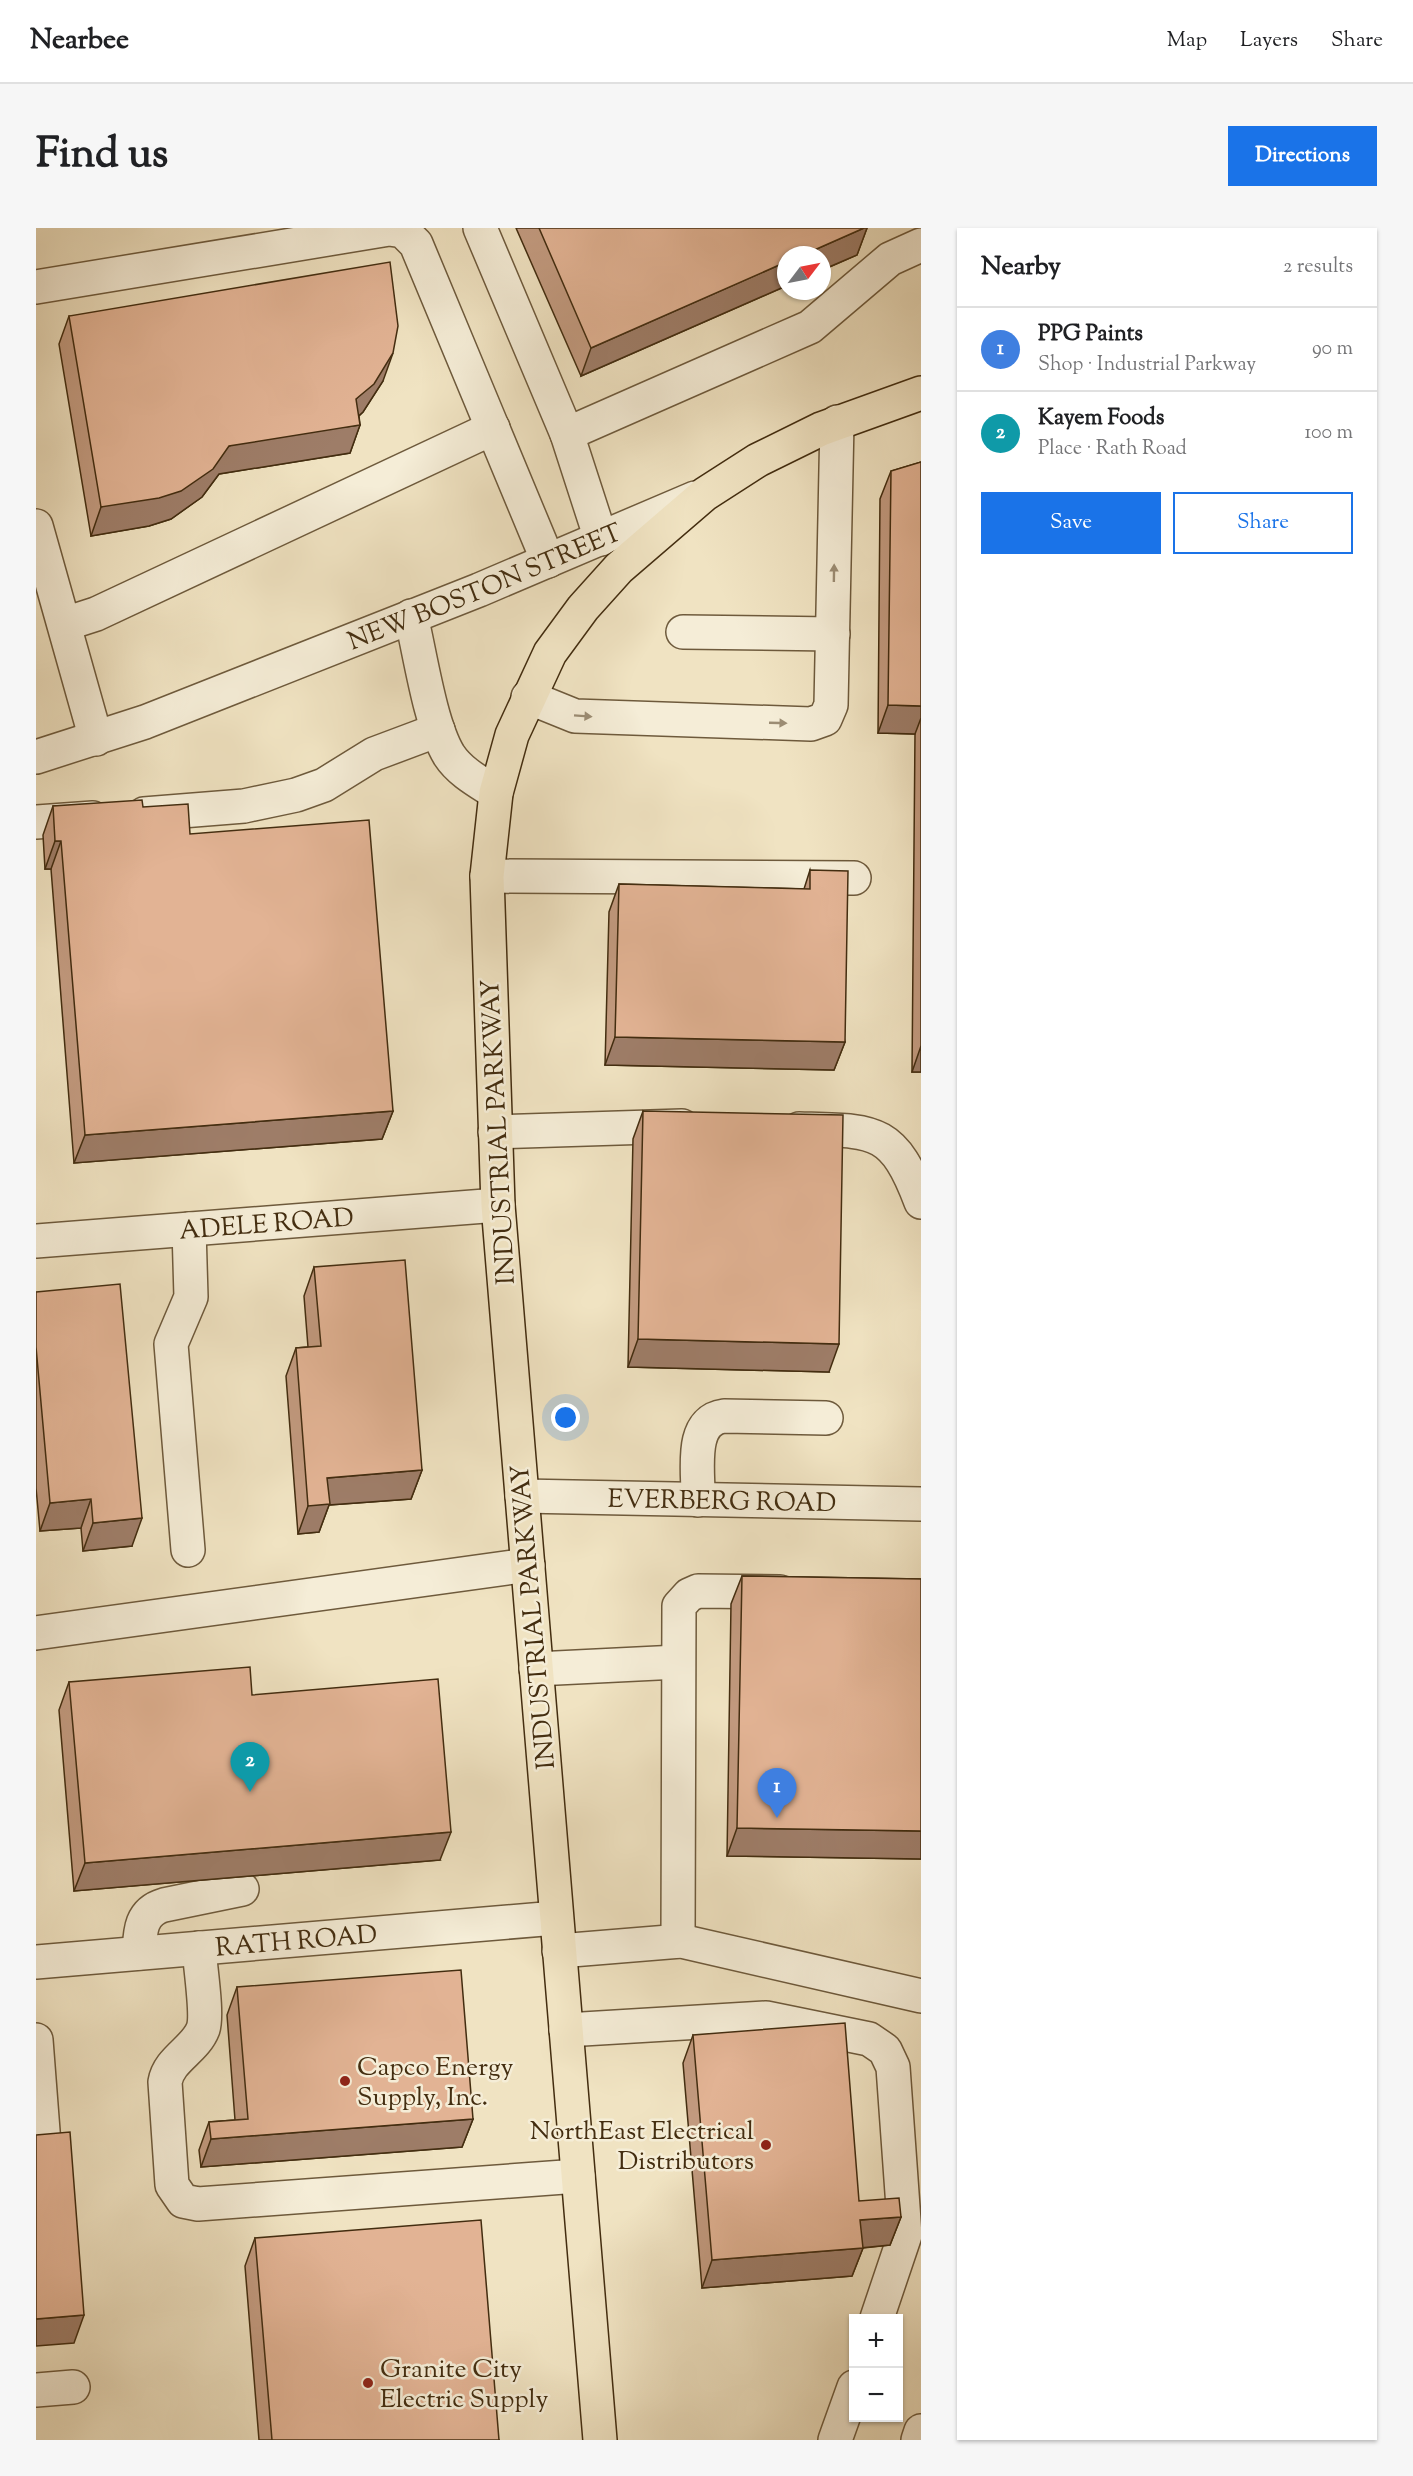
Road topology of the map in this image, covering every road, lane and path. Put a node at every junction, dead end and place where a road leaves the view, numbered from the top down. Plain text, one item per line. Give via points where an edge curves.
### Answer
1 (480, 228) edge
2 (921, 244) edge
3 (36, 287) edge
4 (921, 393) edge
5 (837, 422) junction
6 (493, 428) junction
7 (567, 434) junction
8 (705, 494) junction
9 (36, 526) edge
10 (601, 539) junction
11 (548, 561) junction
12 (411, 616) junction
13 (65, 624) junction
14 (683, 632) dead end
15 (833, 634) junction
16 (528, 697) junction
17 (438, 730) junction
18 (96, 739) junction
19 (36, 757) edge
20 (496, 793) junction
21 (36, 822) edge
22 (487, 876) junction
23 (854, 878) dead end
24 (707, 1127) edge
25 (765, 1128) edge
26 (495, 1132) junction
27 (921, 1202) edge
28 (498, 1205) junction
29 (189, 1229) junction
30 (36, 1241) edge
31 (826, 1418) dead end
32 (522, 1496) junction
33 (698, 1500) junction
34 (921, 1504) edge
35 (188, 1550) dead end
36 (528, 1565) junction
37 (806, 1592) edge
38 (36, 1634) edge
39 (678, 1662) junction
40 (536, 1669) junction
41 (242, 1889) dead end
42 (556, 1918) junction
43 (678, 1941) junction
44 (199, 1948) junction
45 (560, 1951) junction
46 (139, 1953) junction
47 (36, 1962) edge
48 (921, 1996) edge
49 (566, 2030) junction
50 (36, 2040) edge
51 (44, 2144) edge
52 (578, 2176) junction
53 (879, 2314) edge
54 (73, 2387) dead end
55 (36, 2390) edge
56 (849, 2401) edge
57 (921, 2431) edge
58 (600, 2440) edge
59 (835, 2440) edge
60 (918, 2440) edge

1 - 7 street
2 - 7 street via 890,259 810,327
3 - 6 street via 399,230 416,244
4 - 5 main road, NEW BOSTON STREET
5 - 8 main road, NEW BOSTON STREET via 767,455
15 -> 5 street
6 - 11 street
6 - 13 street via 96,614
7 - 10 street
8 - 10 street, NEW BOSTON STREET
8 - 16 main road, INDUSTRIAL PARKWAY via 619,568 583,608 550,653
9 - 13 street
10 - 11 street, NEW BOSTON STREET
11 - 12 street, NEW BOSTON STREET
12 - 17 street
12 - 18 street, NEW BOSTON STREET
13 - 18 street
14 - 15 street
16 -> 15 street via 575,716 815,724 825,719 831,708
16 - 20 main road, INDUSTRIAL PARKWAY via 512,735
17 - 20 street via 449,756 467,775
17 - 21 street via 374,754 324,785 296,795 244,806
18 - 19 street, NEW BOSTON STREET
20 - 22 main road, INDUSTRIAL PARKWAY
22 - 23 street
22 - 26 main road, INDUSTRIAL PARKWAY
24 - 26 street via 648,1125
25 - 27 street via 848,1130 882,1140 906,1165
26 - 28 main road, INDUSTRIAL PARKWAY
28 - 29 street, ADELE ROAD
28 - 32 main road, INDUSTRIAL PARKWAY
29 - 30 street, ADELE ROAD
29 - 35 street via 191,1297 171,1344
31 - 33 street via 724,1416 711,1420 700,1436
32 - 33 street, EVERBERG ROAD
32 - 36 main road, INDUSTRIAL PARKWAY
33 - 34 street, EVERBERG ROAD
36 - 38 street
36 - 40 main road, INDUSTRIAL PARKWAY
37 - 39 street via 703,1591 689,1595 678,1611
39 - 40 street
39 - 43 street
40 - 42 main road, INDUSTRIAL PARKWAY
41 - 46 street via 152,1910 141,1926
42 - 44 street, RATH ROAD
42 - 45 main road, INDUSTRIAL PARKWAY
43 - 45 street
43 - 48 street
44 - 46 street, RATH ROAD
44 - 52 street via 204,2026 169,2069 165,2082 172,2185 183,2201 198,2204
45 - 49 main road, INDUSTRIAL PARKWAY
46 - 47 street, RATH ROAD
49 - 52 main road, INDUSTRIAL PARKWAY
49 - 53 street via 760,2018 862,2037 880,2046 893,2067 905,2223 900,2253
50 - 51 street
52 - 58 main road, INDUSTRIAL PARKWAY
54 - 55 street
56 - 59 street
57 - 60 street

